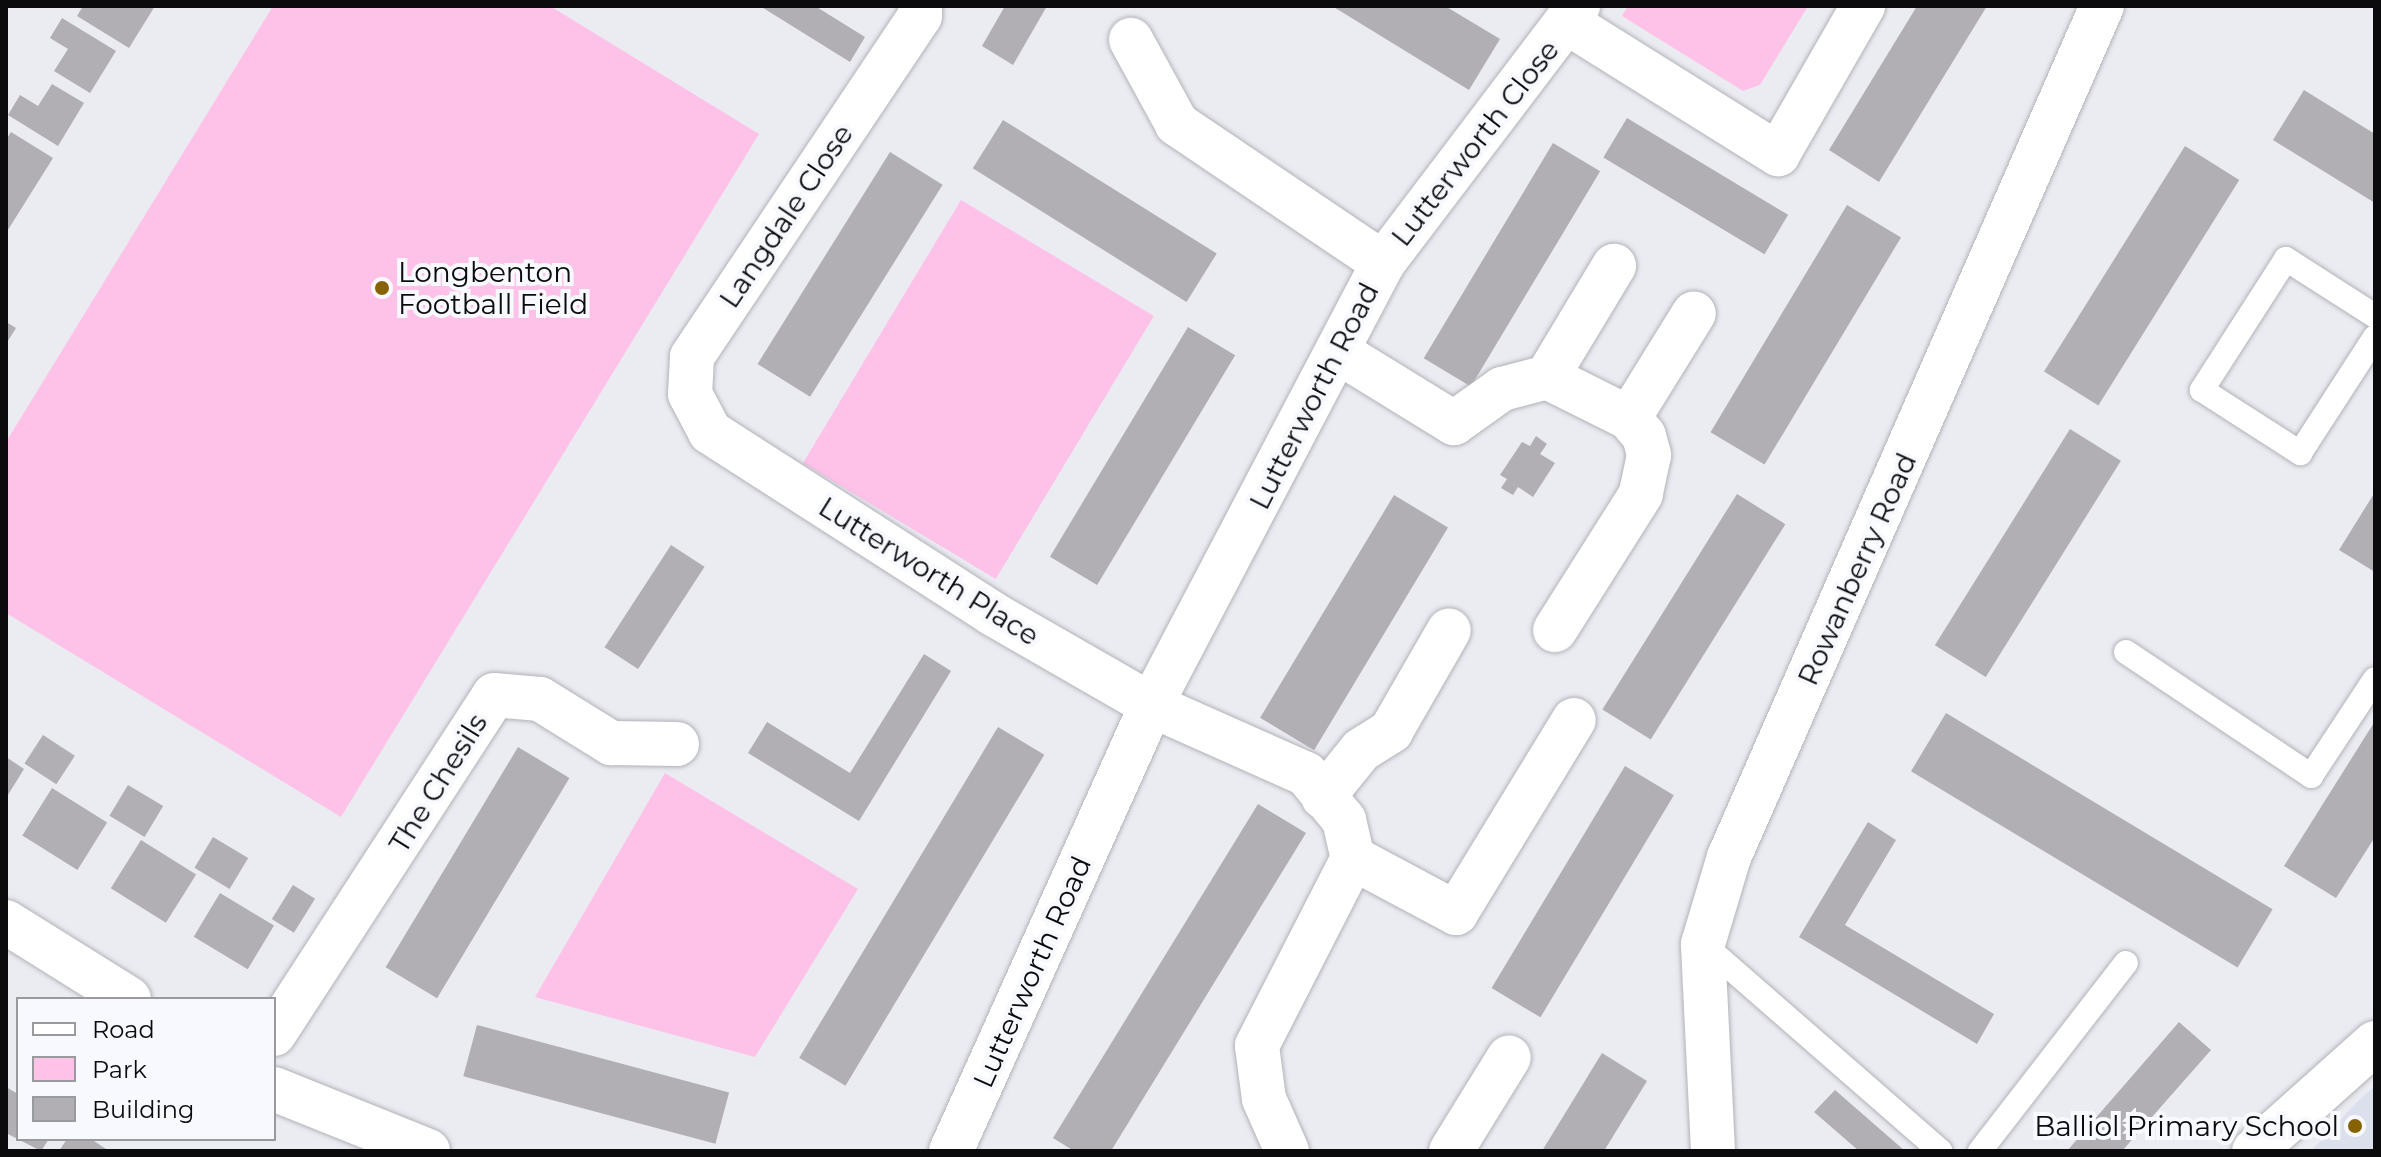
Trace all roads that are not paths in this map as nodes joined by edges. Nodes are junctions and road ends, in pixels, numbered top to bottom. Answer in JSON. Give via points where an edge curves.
{"nodes":[{"id":1,"x":920,"y":6,"type":"edge"},
{"id":2,"x":1863,"y":6,"type":"edge"},
{"id":3,"x":2102,"y":6,"type":"edge"},
{"id":4,"x":1573,"y":14,"type":"edge"},
{"id":5,"x":1131,"y":40,"type":"dead end"},
{"id":6,"x":1383,"y":263,"type":"junction"},
{"id":7,"x":1614,"y":266,"type":"dead end"},
{"id":8,"x":1694,"y":313,"type":"dead end"},
{"id":9,"x":2375,"y":316,"type":"edge"},
{"id":10,"x":2375,"y":337,"type":"edge"},
{"id":11,"x":1340,"y":353,"type":"junction"},
{"id":12,"x":1547,"y":377,"type":"junction"},
{"id":13,"x":1629,"y":418,"type":"junction"},
{"id":14,"x":710,"y":432,"type":"joint"},
{"id":15,"x":1449,"y":630,"type":"dead end"},
{"id":16,"x":1555,"y":630,"type":"dead end"},
{"id":17,"x":2126,"y":652,"type":"dead end"},
{"id":18,"x":2375,"y":679,"type":"edge"},
{"id":19,"x":1151,"y":705,"type":"junction"},
{"id":20,"x":1574,"y":720,"type":"dead end"},
{"id":21,"x":677,"y":744,"type":"dead end"},
{"id":22,"x":1323,"y":797,"type":"junction"},
{"id":23,"x":1353,"y":858,"type":"junction"},
{"id":24,"x":6,"y":922,"type":"edge"},
{"id":25,"x":1703,"y":944,"type":"junction"},
{"id":26,"x":2126,"y":963,"type":"dead end"},
{"id":27,"x":126,"y":997,"type":"edge"},
{"id":28,"x":276,"y":1031,"type":"edge"},
{"id":29,"x":2375,"y":1043,"type":"edge"},
{"id":30,"x":1509,"y":1057,"type":"dead end"},
{"id":31,"x":276,"y":1090,"type":"edge"},
{"id":32,"x":428,"y":1151,"type":"edge"},
{"id":33,"x":951,"y":1151,"type":"edge"},
{"id":34,"x":1287,"y":1151,"type":"edge"},
{"id":35,"x":1451,"y":1151,"type":"edge"},
{"id":36,"x":1713,"y":1151,"type":"edge"},
{"id":37,"x":1940,"y":1151,"type":"edge"},
{"id":38,"x":1980,"y":1151,"type":"edge"},
{"id":39,"x":2254,"y":1151,"type":"edge"}],
"edges":[{"from":1,"to":14,"type":"street","name":"Langdale Close","via":[[920,16],[692,357],[690,394]]},
{"from":2,"to":4,"type":"street","name":"Lutterworth Close","via":[[1778,154]]},
{"from":3,"to":25,"type":"street","name":"Rowanberry Road","via":[[1835,626],[1739,829]]},
{"from":4,"to":6,"type":"street","name":"Lutterworth Close"},
{"from":5,"to":6,"type":"street","name":"Lutterworth Road","via":[[1177,124]]},
{"from":6,"to":11,"type":"street","name":"Lutterworth Road"},
{"from":7,"to":12,"type":"street"},
{"from":8,"to":13,"type":"street"},
{"from":9,"to":10,"type":"lane","via":[[2286,259],[2202,390],[2300,453]]},
{"from":11,"to":12,"type":"street","via":[[1454,423],[1502,389]]},
{"from":11,"to":19,"type":"street","name":"Lutterworth Road"},
{"from":12,"to":13,"type":"street"},
{"from":13,"to":16,"type":"street","via":[[1644,436],[1648,475]]},
{"from":14,"to":19,"type":"street","name":"Lutterworth Place","via":[[993,614]]},
{"from":15,"to":22,"type":"street","via":[[1391,731],[1361,750]]},
{"from":17,"to":18,"type":"lane","via":[[2311,776]]},
{"from":19,"to":22,"type":"street","via":[[1255,746],[1306,774]]},
{"from":19,"to":33,"type":"street","name":"Lutterworth Road"},
{"from":20,"to":23,"type":"street","via":[[1456,913]]},
{"from":21,"to":28,"type":"street","name":"The Chesils","via":[[611,743],[540,699],[494,695]]},
{"from":22,"to":23,"type":"street","via":[[1344,820]]},
{"from":23,"to":34,"type":"street","via":[[1257,1046],[1264,1099]]},
{"from":24,"to":27,"type":"street"},
{"from":25,"to":36,"type":"street","name":"Rowanberry Road"},
{"from":25,"to":37,"type":"lane"},
{"from":26,"to":38,"type":"lane"},
{"from":29,"to":39,"type":"street"},
{"from":30,"to":35,"type":"street"},
{"from":31,"to":32,"type":"street"}]}
